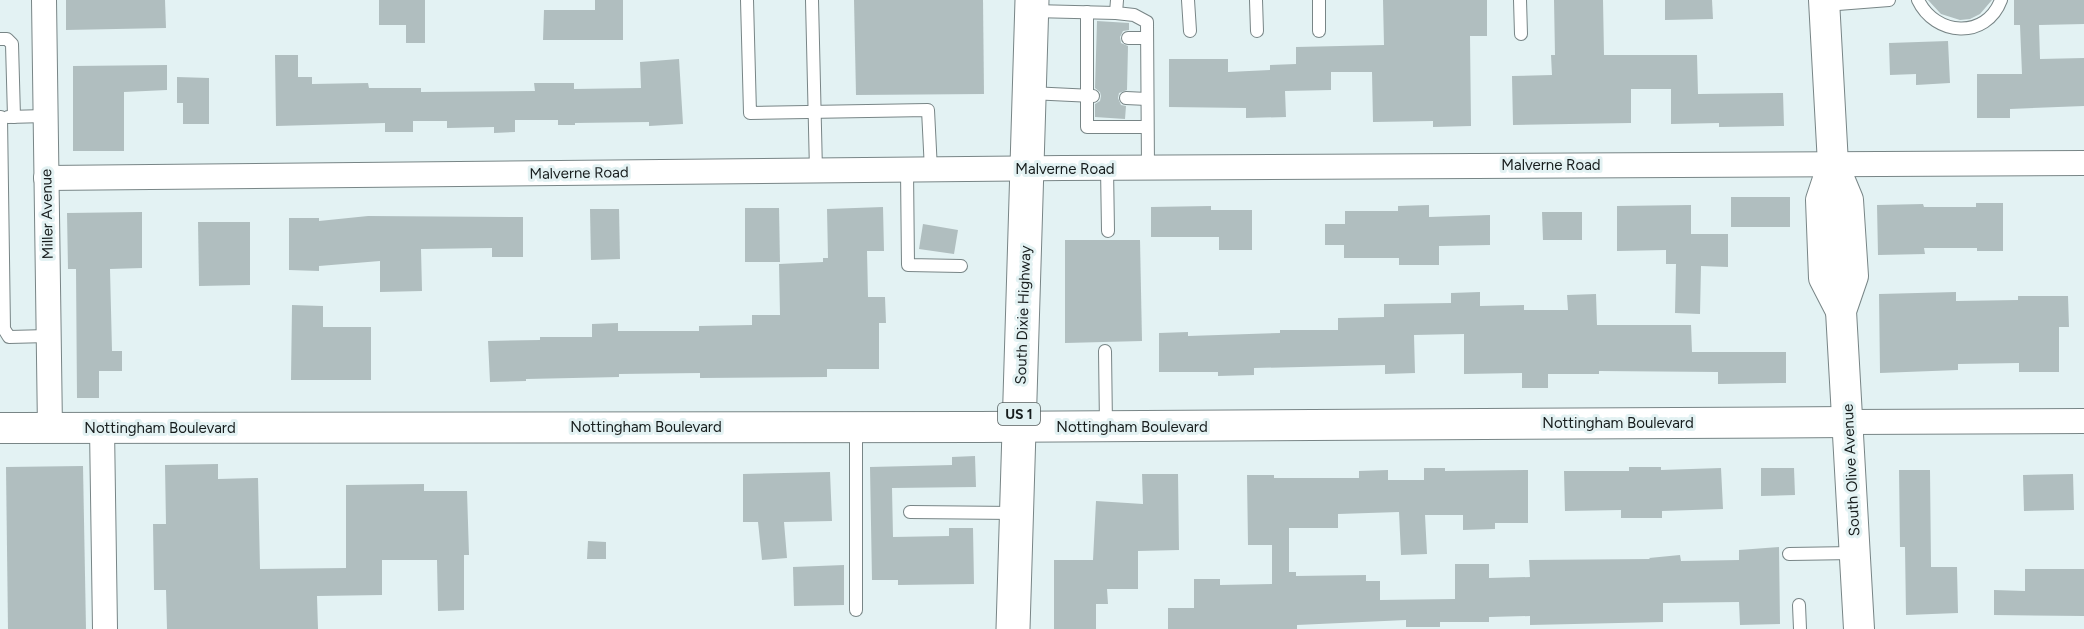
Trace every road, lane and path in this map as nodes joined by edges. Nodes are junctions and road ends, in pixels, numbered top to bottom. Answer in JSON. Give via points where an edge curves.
{"nodes":[{"id":1,"x":44,"y":0,"type":"edge"},
{"id":2,"x":747,"y":0,"type":"edge"},
{"id":3,"x":812,"y":0,"type":"edge"},
{"id":4,"x":1188,"y":0,"type":"edge"},
{"id":5,"x":1256,"y":0,"type":"edge"},
{"id":6,"x":1319,"y":0,"type":"edge"},
{"id":7,"x":1520,"y":0,"type":"edge"},
{"id":8,"x":1889,"y":0,"type":"edge"},
{"id":9,"x":1918,"y":0,"type":"edge"},
{"id":10,"x":2001,"y":0,"type":"edge"},
{"id":11,"x":1824,"y":3,"type":"edge"},
{"id":12,"x":1032,"y":6,"type":"edge"},
{"id":13,"x":1116,"y":6,"type":"edge"},
{"id":14,"x":1087,"y":12,"type":"junction"},
{"id":15,"x":1190,"y":31,"type":"dead end"},
{"id":16,"x":1257,"y":31,"type":"dead end"},
{"id":17,"x":1319,"y":31,"type":"dead end"},
{"id":18,"x":1521,"y":34,"type":"dead end"},
{"id":19,"x":1147,"y":38,"type":"junction"},
{"id":20,"x":0,"y":39,"type":"edge"},
{"id":21,"x":1128,"y":39,"type":"dead end"},
{"id":22,"x":1029,"y":93,"type":"junction"},
{"id":23,"x":1091,"y":96,"type":"junction"},
{"id":24,"x":1126,"y":98,"type":"dead end"},
{"id":25,"x":1147,"y":99,"type":"junction"},
{"id":26,"x":815,"y":112,"type":"junction"},
{"id":27,"x":45,"y":116,"type":"junction"},
{"id":28,"x":0,"y":117,"type":"edge"},
{"id":29,"x":14,"y":117,"type":"junction"},
{"id":30,"x":1147,"y":127,"type":"junction"},
{"id":31,"x":2084,"y":163,"type":"edge"},
{"id":32,"x":1833,"y":164,"type":"junction"},
{"id":33,"x":1107,"y":168,"type":"junction"},
{"id":34,"x":1148,"y":168,"type":"junction"},
{"id":35,"x":1028,"y":169,"type":"junction"},
{"id":36,"x":907,"y":170,"type":"junction"},
{"id":37,"x":931,"y":170,"type":"junction"},
{"id":38,"x":816,"y":171,"type":"junction"},
{"id":39,"x":46,"y":178,"type":"junction"},
{"id":40,"x":1108,"y":231,"type":"dead end"},
{"id":41,"x":961,"y":266,"type":"dead end"},
{"id":42,"x":48,"y":336,"type":"junction"},
{"id":43,"x":1105,"y":351,"type":"dead end"},
{"id":44,"x":2084,"y":421,"type":"edge"},
{"id":45,"x":1848,"y":422,"type":"junction"},
{"id":46,"x":856,"y":427,"type":"junction"},
{"id":47,"x":1019,"y":427,"type":"junction"},
{"id":48,"x":1106,"y":427,"type":"junction"},
{"id":49,"x":0,"y":428,"type":"edge"},
{"id":50,"x":102,"y":428,"type":"junction"},
{"id":51,"x":50,"y":429,"type":"junction"},
{"id":52,"x":910,"y":512,"type":"dead end"},
{"id":53,"x":1016,"y":513,"type":"junction"},
{"id":54,"x":1855,"y":553,"type":"junction"},
{"id":55,"x":1789,"y":554,"type":"dead end"},
{"id":56,"x":1799,"y":605,"type":"dead end"},
{"id":57,"x":856,"y":610,"type":"dead end"},
{"id":58,"x":105,"y":629,"type":"edge"},
{"id":59,"x":1013,"y":629,"type":"edge"},
{"id":60,"x":1800,"y":629,"type":"edge"},
{"id":61,"x":1859,"y":629,"type":"edge"}],
"edges":[{"from":1,"to":27,"type":"street","name":"Miller Avenue"},
{"from":2,"to":26,"type":"lane","via":[[750,113]]},
{"from":3,"to":26,"type":"lane"},
{"from":4,"to":15,"type":"lane"},
{"from":5,"to":16,"type":"lane"},
{"from":6,"to":17,"type":"lane"},
{"from":7,"to":18,"type":"lane"},
{"from":8,"to":11,"type":"lane"},
{"from":9,"to":10,"type":"lane","via":[[1933,21],[1962,29],[1989,18]]},
{"from":11,"to":32,"type":"street","name":"South Olive Avenue"},
{"from":12,"to":14,"type":"lane"},
{"from":12,"to":22,"type":"main road","name":"South Dixie Highway","number":"US 1"},
{"from":13,"to":14,"type":"lane"},
{"from":13,"to":19,"type":"lane","via":[[1147,22]]},
{"from":14,"to":23,"type":"lane","via":[[1092,38]]},
{"from":19,"to":21,"type":"lane"},
{"from":19,"to":25,"type":"lane"},
{"from":20,"to":29,"type":"lane","via":[[12,44]]},
{"from":22,"to":23,"type":"lane"},
{"from":22,"to":35,"type":"main road","name":"South Dixie Highway","number":"US 1"},
{"from":23,"to":30,"type":"lane","via":[[1087,127]]},
{"from":24,"to":25,"type":"lane"},
{"from":25,"to":30,"type":"lane"},
{"from":26,"to":37,"type":"lane","via":[[928,110]]},
{"from":26,"to":38,"type":"lane"},
{"from":27,"to":29,"type":"lane"},
{"from":27,"to":39,"type":"street","name":"Miller Avenue"},
{"from":28,"to":29,"type":"lane"},
{"from":28,"to":42,"type":"lane","via":[[4,329],[9,337]]},
{"from":30,"to":34,"type":"lane"},
{"from":31,"to":32,"type":"street","name":"Malverne Road"},
{"from":32,"to":34,"type":"street","name":"Malverne Road"},
{"from":32,"to":45,"type":"street","name":"South Olive Avenue","via":[[1821,200],[1824,278],[1841,311]]},
{"from":33,"to":34,"type":"street","name":"Malverne Road"},
{"from":33,"to":35,"type":"street","name":"Malverne Road"},
{"from":33,"to":40,"type":"lane"},
{"from":35,"to":37,"type":"street","name":"Malverne Road"},
{"from":35,"to":47,"type":"main road","name":"South Dixie Highway","number":"US 1"},
{"from":36,"to":37,"type":"street","name":"Malverne Road"},
{"from":36,"to":38,"type":"street","name":"Malverne Road"},
{"from":36,"to":41,"type":"lane","via":[[909,265]]},
{"from":38,"to":39,"type":"street","name":"Malverne Road"},
{"from":39,"to":42,"type":"street","name":"Miller Avenue"},
{"from":42,"to":51,"type":"street","name":"Miller Avenue"},
{"from":43,"to":48,"type":"lane"},
{"from":44,"to":45,"type":"street","name":"Nottingham Boulevard"},
{"from":45,"to":48,"type":"street","name":"Nottingham Boulevard"},
{"from":45,"to":54,"type":"street","name":"South Olive Avenue"},
{"from":46,"to":47,"type":"street","name":"Nottingham Boulevard"},
{"from":46,"to":50,"type":"street","name":"Nottingham Boulevard"},
{"from":46,"to":57,"type":"lane"},
{"from":47,"to":48,"type":"street","name":"Nottingham Boulevard"},
{"from":47,"to":53,"type":"main road","name":"South Dixie Highway","number":"US 1"},
{"from":49,"to":51,"type":"street","name":"Nottingham Boulevard"},
{"from":50,"to":51,"type":"street","name":"Nottingham Boulevard"},
{"from":50,"to":58,"type":"street"},
{"from":52,"to":53,"type":"lane"},
{"from":53,"to":59,"type":"main road","name":"South Dixie Highway","number":"US 1"},
{"from":54,"to":55,"type":"lane"},
{"from":54,"to":61,"type":"street","name":"South Olive Avenue"},
{"from":56,"to":60,"type":"lane"}]}
